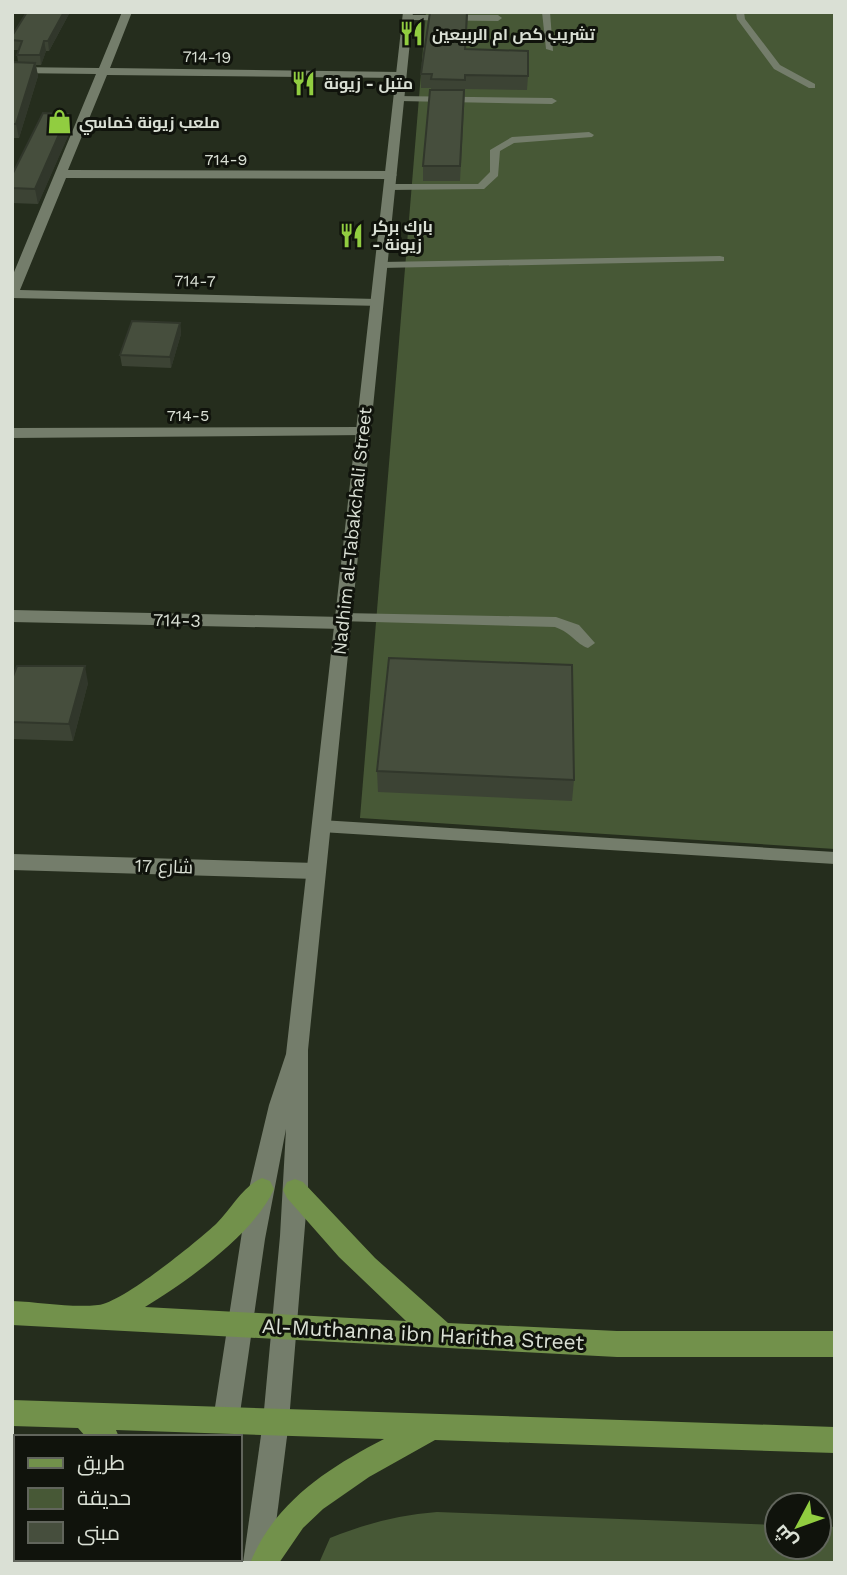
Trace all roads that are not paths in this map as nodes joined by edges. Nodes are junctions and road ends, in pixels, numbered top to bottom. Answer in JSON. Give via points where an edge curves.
{"nodes":[{"id":1,"x":127,"y":12,"type":"edge"},
{"id":2,"x":546,"y":12,"type":"edge"},
{"id":3,"x":740,"y":12,"type":"edge"},
{"id":4,"x":408,"y":15,"type":"edge"},
{"id":5,"x":499,"y":18,"type":"dead end"},
{"id":6,"x":550,"y":49,"type":"dead end"},
{"id":7,"x":12,"y":70,"type":"edge"},
{"id":8,"x":103,"y":71,"type":"junction"},
{"id":9,"x":401,"y":75,"type":"junction"},
{"id":10,"x":812,"y":86,"type":"dead end"},
{"id":11,"x":399,"y":98,"type":"junction"},
{"id":12,"x":552,"y":101,"type":"dead end"},
{"id":13,"x":589,"y":135,"type":"dead end"},
{"id":14,"x":61,"y":174,"type":"junction"},
{"id":15,"x":390,"y":181,"type":"junction"},
{"id":16,"x":720,"y":260,"type":"dead end"},
{"id":17,"x":381,"y":265,"type":"junction"},
{"id":18,"x":12,"y":294,"type":"edge"},
{"id":19,"x":377,"y":303,"type":"junction"},
{"id":20,"x":363,"y":432,"type":"junction"},
{"id":21,"x":12,"y":433,"type":"edge"},
{"id":22,"x":12,"y":616,"type":"edge"},
{"id":23,"x":343,"y":620,"type":"junction"},
{"id":24,"x":588,"y":643,"type":"dead end"},
{"id":25,"x":321,"y":826,"type":"junction"},
{"id":26,"x":835,"y":859,"type":"edge"},
{"id":27,"x":12,"y":862,"type":"edge"},
{"id":28,"x":316,"y":871,"type":"junction"},
{"id":29,"x":297,"y":1050,"type":"junction"},
{"id":30,"x":262,"y":1189,"type":"junction"},
{"id":31,"x":295,"y":1190,"type":"junction"},
{"id":32,"x":12,"y":1313,"type":"edge"},
{"id":33,"x":103,"y":1318,"type":"junction"},
{"id":34,"x":241,"y":1324,"type":"junction"},
{"id":35,"x":284,"y":1327,"type":"junction"},
{"id":36,"x":444,"y":1336,"type":"junction"},
{"id":37,"x":835,"y":1344,"type":"edge"},
{"id":38,"x":12,"y":1413,"type":"edge"},
{"id":39,"x":83,"y":1415,"type":"junction"},
{"id":40,"x":276,"y":1421,"type":"junction"},
{"id":41,"x":434,"y":1427,"type":"junction"},
{"id":42,"x":225,"y":1429,"type":"edge"},
{"id":43,"x":104,"y":1435,"type":"edge"},
{"id":44,"x":835,"y":1440,"type":"edge"},
{"id":45,"x":257,"y":1563,"type":"edge"},
{"id":46,"x":264,"y":1563,"type":"edge"}],
"edges":[{"from":1,"to":8,"type":"street"},
{"from":2,"to":6,"type":"lane"},
{"from":3,"to":10,"type":"lane","via":[[777,67]]},
{"from":4,"to":5,"type":"lane"},
{"from":4,"to":9,"type":"street","name":"Nadhim al-Tabakchali Street"},
{"from":7,"to":8,"type":"street","name":"714-19"},
{"from":8,"to":9,"type":"street","name":"714-19"},
{"from":8,"to":14,"type":"street"},
{"from":9,"to":11,"type":"street","name":"Nadhim al-Tabakchali Street"},
{"from":11,"to":12,"type":"lane"},
{"from":11,"to":15,"type":"street","name":"Nadhim al-Tabakchali Street"},
{"from":13,"to":15,"type":"lane","via":[[502,144],[495,149],[492,180],[480,187]]},
{"from":14,"to":15,"type":"street","name":"714-9"},
{"from":14,"to":18,"type":"street"},
{"from":15,"to":17,"type":"street","name":"Nadhim al-Tabakchali Street"},
{"from":16,"to":17,"type":"lane"},
{"from":17,"to":19,"type":"street","name":"Nadhim al-Tabakchali Street"},
{"from":18,"to":19,"type":"street","name":"714-7"},
{"from":19,"to":20,"type":"street","name":"Nadhim al-Tabakchali Street"},
{"from":20,"to":21,"type":"street","name":"714-5"},
{"from":20,"to":23,"type":"street","name":"Nadhim al-Tabakchali Street"},
{"from":22,"to":23,"type":"street","name":"714-3"},
{"from":23,"to":24,"type":"lane","via":[[556,622],[574,628]]},
{"from":23,"to":25,"type":"street","name":"Nadhim al-Tabakchali Street"},
{"from":25,"to":26,"type":"lane"},
{"from":25,"to":28,"type":"street","name":"Nadhim al-Tabakchali Street"},
{"from":27,"to":28,"type":"street","name":"شارع 17"},
{"from":28,"to":29,"type":"street","name":"Nadhim al-Tabakchali Street"},
{"from":29,"to":30,"type":"street","name":"Nadhim al-Tabakchali Street","via":[[275,1121]]},
{"from":29,"to":31,"type":"street","name":"Nadhim al-Tabakchali Street"},
{"from":30,"to":33,"type":"main road","via":[[195,1260]]},
{"from":30,"to":34,"type":"street","name":"Nadhim al-Tabakchali Street"},
{"from":31,"to":35,"type":"street","name":"Nadhim al-Tabakchali Street"},
{"from":31,"to":36,"type":"main road","via":[[366,1270]]},
{"from":32,"to":33,"type":"main road","name":"Al-Muthanna ibn Haritha Street"},
{"from":33,"to":34,"type":"main road","name":"Al-Muthanna ibn Haritha Street"},
{"from":34,"to":35,"type":"main road","name":"Al-Muthanna ibn Haritha Street"},
{"from":34,"to":42,"type":"street","name":"Nadhim al-Tabakchali Street"},
{"from":35,"to":36,"type":"main road","name":"Al-Muthanna ibn Haritha Street"},
{"from":35,"to":40,"type":"street","name":"Nadhim al-Tabakchali Street"},
{"from":36,"to":37,"type":"main road","name":"Al-Muthanna ibn Haritha Street","via":[[617,1344]]},
{"from":38,"to":39,"type":"main road"},
{"from":39,"to":42,"type":"main road"},
{"from":39,"to":43,"type":"main road"},
{"from":40,"to":41,"type":"main road"},
{"from":40,"to":42,"type":"main road"},
{"from":40,"to":45,"type":"street","name":"Nadhim al-Tabakchali Street"},
{"from":41,"to":44,"type":"main road"},
{"from":41,"to":46,"type":"main road","via":[[315,1499],[272,1543]]}]}
